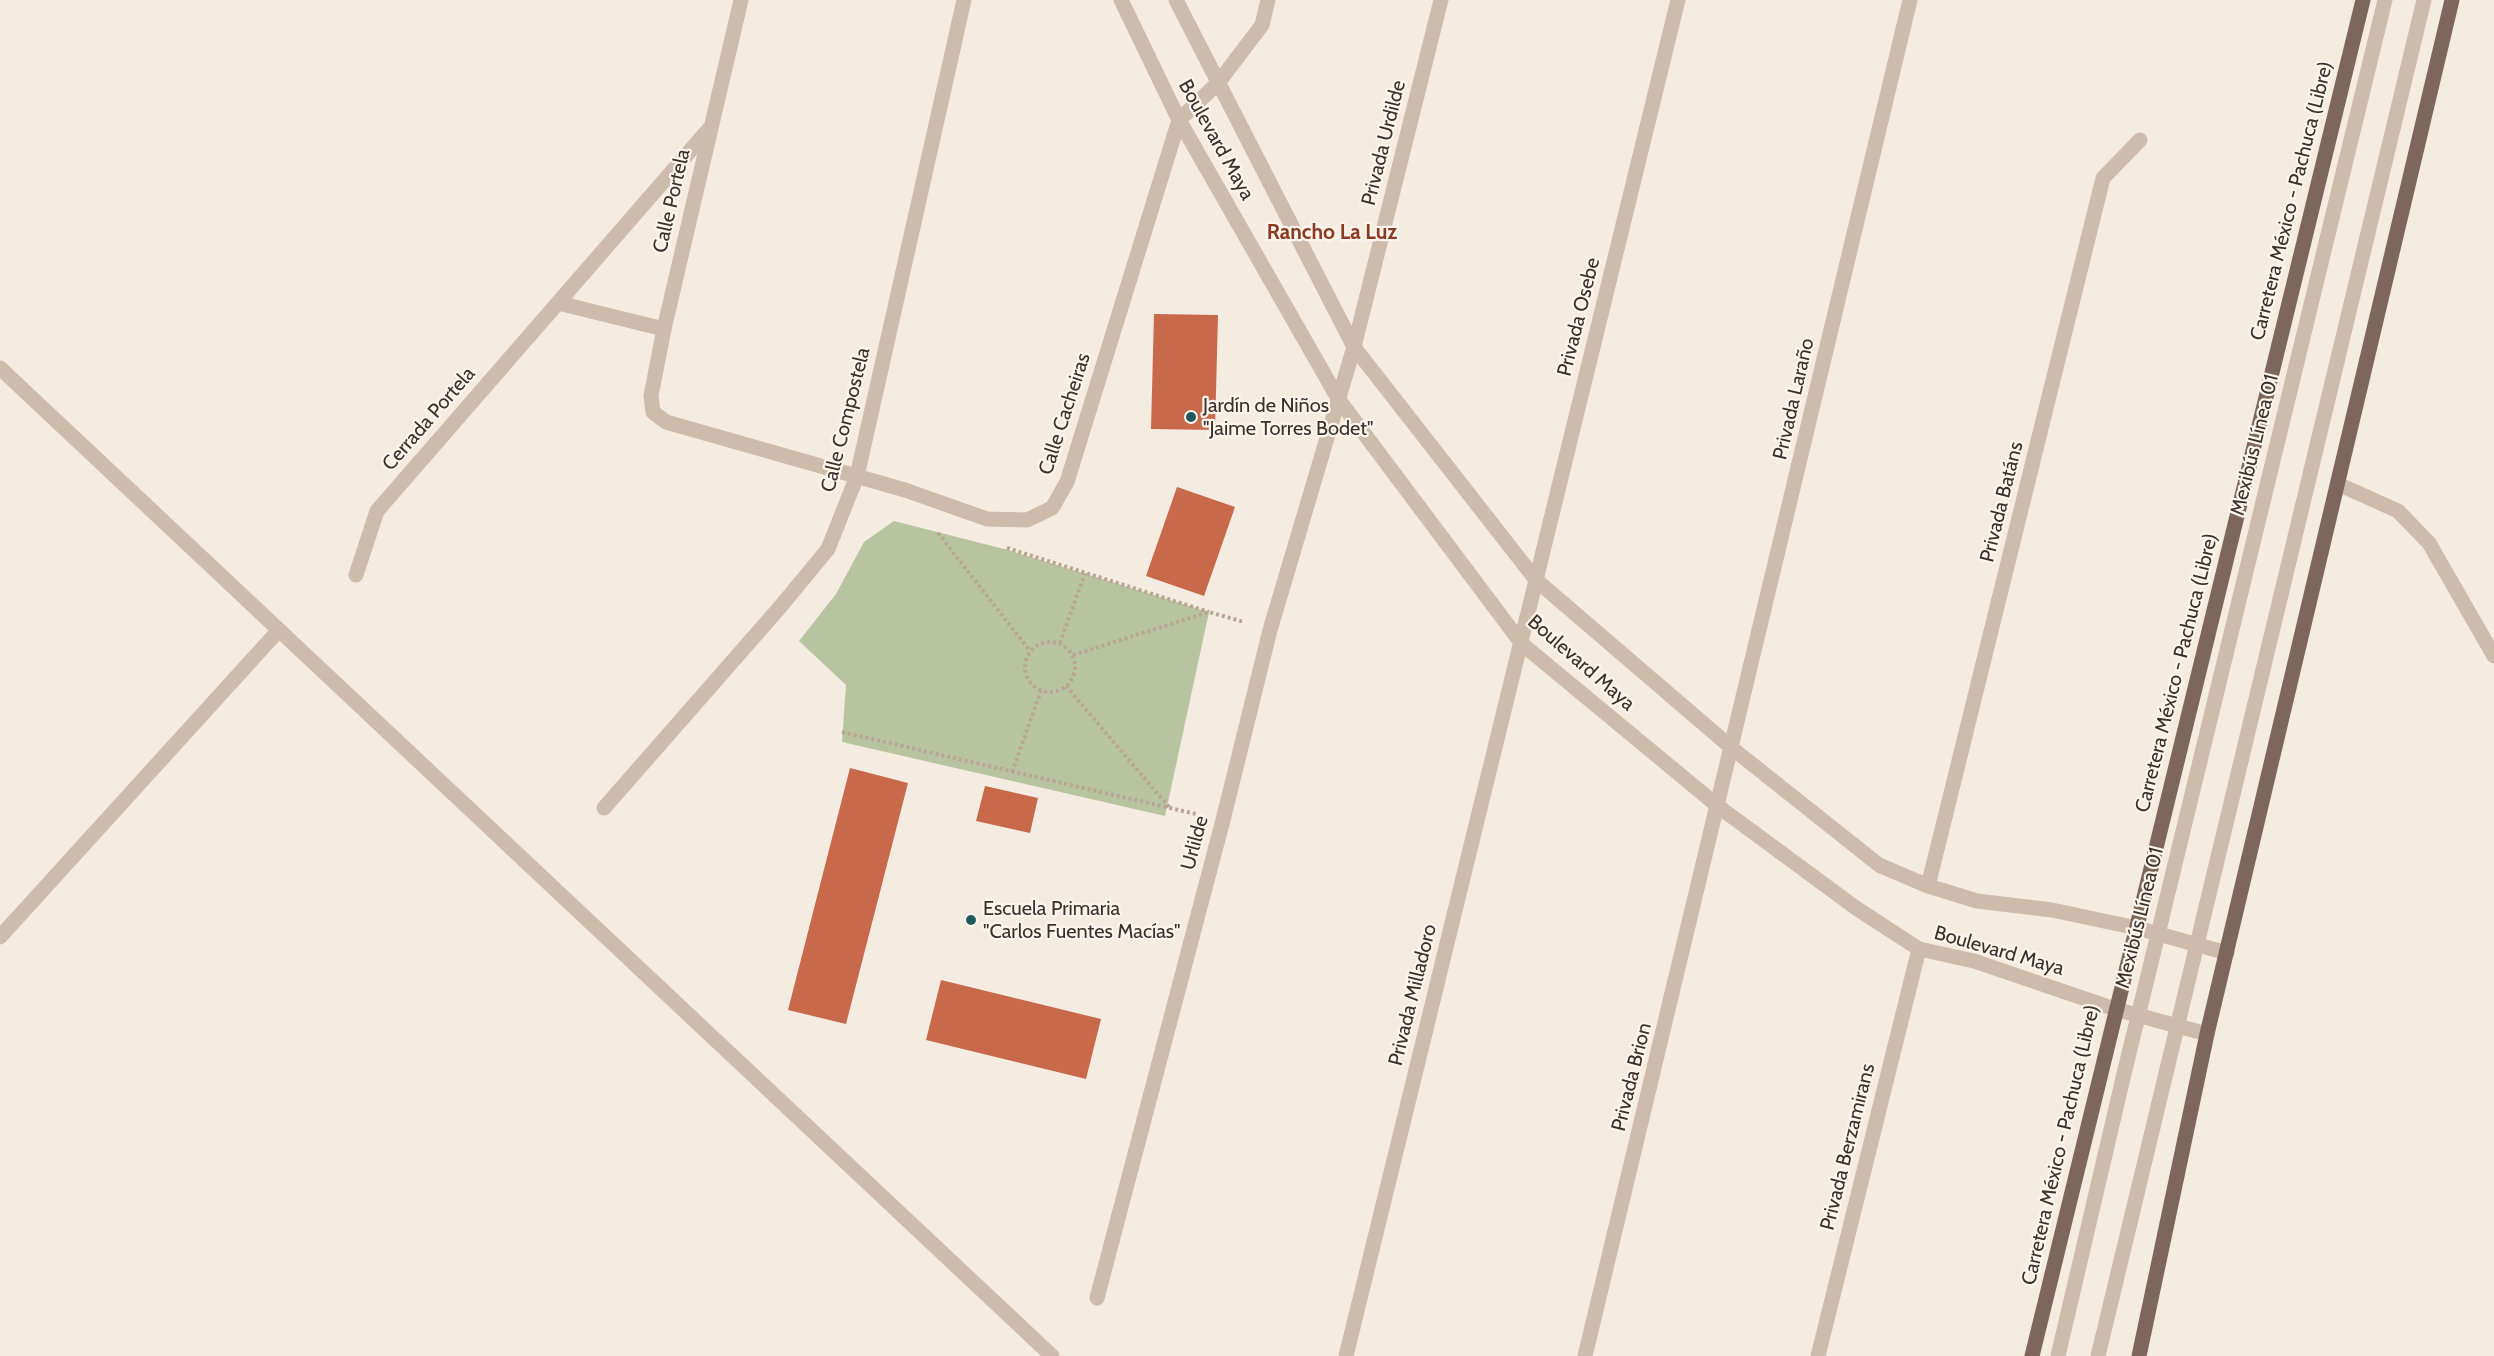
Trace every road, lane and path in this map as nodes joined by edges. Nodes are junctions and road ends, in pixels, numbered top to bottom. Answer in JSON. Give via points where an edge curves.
{"nodes":[{"id":1,"x":741,"y":0,"type":"edge"},
{"id":2,"x":964,"y":0,"type":"edge"},
{"id":3,"x":1121,"y":0,"type":"edge"},
{"id":4,"x":1176,"y":0,"type":"edge"},
{"id":5,"x":1268,"y":0,"type":"edge"},
{"id":6,"x":1441,"y":0,"type":"edge"},
{"id":7,"x":1678,"y":0,"type":"edge"},
{"id":8,"x":1910,"y":0,"type":"edge"},
{"id":9,"x":2363,"y":0,"type":"edge"},
{"id":10,"x":2385,"y":0,"type":"edge"},
{"id":11,"x":2424,"y":0,"type":"edge"},
{"id":12,"x":2452,"y":0,"type":"edge"},
{"id":13,"x":1218,"y":83,"type":"junction"},
{"id":14,"x":1179,"y":120,"type":"junction"},
{"id":15,"x":711,"y":127,"type":"junction"},
{"id":16,"x":2140,"y":140,"type":"dead end"},
{"id":17,"x":558,"y":303,"type":"junction"},
{"id":18,"x":664,"y":329,"type":"junction"},
{"id":19,"x":1354,"y":347,"type":"junction"},
{"id":20,"x":0,"y":368,"type":"edge"},
{"id":21,"x":1339,"y":400,"type":"junction"},
{"id":22,"x":653,"y":412,"type":"joint"},
{"id":23,"x":857,"y":476,"type":"junction"},
{"id":24,"x":2338,"y":483,"type":"junction"},
{"id":25,"x":987,"y":519,"type":"junction"},
{"id":26,"x":932,"y":525,"type":"dead end"},
{"id":27,"x":1085,"y":573,"type":"junction"},
{"id":28,"x":356,"y":575,"type":"dead end"},
{"id":29,"x":1536,"y":580,"type":"junction"},
{"id":30,"x":1209,"y":612,"type":"junction"},
{"id":31,"x":279,"y":630,"type":"junction"},
{"id":32,"x":1270,"y":630,"type":"junction"},
{"id":33,"x":1060,"y":643,"type":"junction"},
{"id":34,"x":1522,"y":644,"type":"junction"},
{"id":35,"x":1030,"y":651,"type":"junction"},
{"id":36,"x":1073,"y":655,"type":"junction"},
{"id":37,"x":2494,"y":656,"type":"edge"},
{"id":38,"x":1066,"y":687,"type":"junction"},
{"id":39,"x":1041,"y":691,"type":"junction"},
{"id":40,"x":842,"y":732,"type":"dead end"},
{"id":41,"x":1733,"y":748,"type":"junction"},
{"id":42,"x":1012,"y":771,"type":"junction"},
{"id":43,"x":1719,"y":807,"type":"junction"},
{"id":44,"x":604,"y":808,"type":"dead end"},
{"id":45,"x":1169,"y":808,"type":"junction"},
{"id":46,"x":1224,"y":820,"type":"junction"},
{"id":47,"x":1928,"y":886,"type":"junction"},
{"id":48,"x":2137,"y":928,"type":"junction"},
{"id":49,"x":2158,"y":934,"type":"junction"},
{"id":50,"x":0,"y":938,"type":"edge"},
{"id":51,"x":2196,"y":944,"type":"junction"},
{"id":52,"x":1919,"y":949,"type":"junction"},
{"id":53,"x":2228,"y":953,"type":"junction"},
{"id":54,"x":2115,"y":1009,"type":"junction"},
{"id":55,"x":2138,"y":1016,"type":"junction"},
{"id":56,"x":2177,"y":1025,"type":"junction"},
{"id":57,"x":2207,"y":1034,"type":"junction"},
{"id":58,"x":1096,"y":1298,"type":"dead end"},
{"id":59,"x":1052,"y":1356,"type":"edge"},
{"id":60,"x":1346,"y":1356,"type":"edge"},
{"id":61,"x":1585,"y":1356,"type":"edge"},
{"id":62,"x":1818,"y":1356,"type":"edge"},
{"id":63,"x":2032,"y":1356,"type":"edge"},
{"id":64,"x":2058,"y":1356,"type":"edge"},
{"id":65,"x":2098,"y":1356,"type":"edge"},
{"id":66,"x":2139,"y":1356,"type":"edge"}],
"edges":[{"from":1,"to":15,"type":"street","name":"Calle Portela"},
{"from":2,"to":23,"type":"street","name":"Calle Compostela"},
{"from":3,"to":14,"type":"street","name":"Boulevard Maya"},
{"from":4,"to":13,"type":"street","name":"Boulevard Maya"},
{"from":5,"to":13,"type":"street","name":"Calle Cacheiras","via":[[1262,25]]},
{"from":6,"to":19,"type":"street","name":"Privada Urdilde"},
{"from":7,"to":29,"type":"street","name":"Privada Osebe"},
{"from":8,"to":41,"type":"street","name":"Privada Laraño"},
{"from":9,"to":48,"type":"main road","name":"Carretera México - Pachuca (Libre)"},
{"from":10,"to":49,"type":"street","name":"Mexibús Línea 01"},
{"from":11,"to":51,"type":"street"},
{"from":12,"to":24,"type":"main road"},
{"from":13,"to":14,"type":"street","name":"Calle Cacheiras"},
{"from":13,"to":19,"type":"street","name":"Boulevard Maya"},
{"from":14,"to":21,"type":"street","name":"Boulevard Maya"},
{"from":14,"to":25,"type":"street","name":"Calle Cacheiras","via":[[1067,482],[1052,508],[1027,520]]},
{"from":15,"to":17,"type":"street","name":"Cerrada Portela"},
{"from":15,"to":18,"type":"street","name":"Calle Portela"},
{"from":16,"to":47,"type":"street","name":"Privada Batáns","via":[[2103,178]]},
{"from":17,"to":18,"type":"street"},
{"from":17,"to":28,"type":"street","name":"Cerrada Portela","via":[[377,511]]},
{"from":18,"to":22,"type":"street","name":"Calle Portela","via":[[651,396]]},
{"from":19,"to":21,"type":"street","name":"Privada Urdilde"},
{"from":19,"to":29,"type":"street","name":"Boulevard Maya"},
{"from":20,"to":31,"type":"street"},
{"from":21,"to":32,"type":"street","name":"Urlilde"},
{"from":21,"to":34,"type":"street","name":"Boulevard Maya"},
{"from":22,"to":23,"type":"street","name":"Calle Cacheiras","via":[[666,422]]},
{"from":23,"to":25,"type":"street","name":"Calle Cacheiras"},
{"from":23,"to":44,"type":"street","name":"Calle Compostela","via":[[828,549]]},
{"from":24,"to":37,"type":"street","via":[[2398,511],[2429,543]]},
{"from":24,"to":53,"type":"main road"},
{"from":25,"to":27,"type":"path","via":[[1008,549]]},
{"from":26,"to":35,"type":"path"},
{"from":27,"to":30,"type":"path"},
{"from":27,"to":33,"type":"path"},
{"from":29,"to":34,"type":"street","name":"Privada Osebe"},
{"from":29,"to":41,"type":"street","name":"Boulevard Maya"},
{"from":30,"to":32,"type":"path"},
{"from":30,"to":36,"type":"path"},
{"from":31,"to":50,"type":"street"},
{"from":31,"to":59,"type":"street"},
{"from":32,"to":46,"type":"street","name":"Urlilde"},
{"from":33,"to":35,"type":"path","via":[[1044,642]]},
{"from":33,"to":36,"type":"path"},
{"from":34,"to":43,"type":"street","name":"Boulevard Maya"},
{"from":34,"to":60,"type":"street","name":"Privada Milladoro"},
{"from":35,"to":39,"type":"path","via":[[1026,674]]},
{"from":36,"to":38,"type":"path","via":[[1076,671]]},
{"from":38,"to":39,"type":"path"},
{"from":38,"to":45,"type":"path"},
{"from":39,"to":42,"type":"path"},
{"from":40,"to":42,"type":"path"},
{"from":41,"to":43,"type":"street","name":"Privada Laraño"},
{"from":41,"to":47,"type":"street","name":"Boulevard Maya","via":[[1880,865]]},
{"from":42,"to":45,"type":"path"},
{"from":43,"to":52,"type":"street","name":"Boulevard Maya","via":[[1856,908]]},
{"from":43,"to":61,"type":"street","name":"Privada Brion"},
{"from":45,"to":46,"type":"path"},
{"from":46,"to":58,"type":"street","name":"Urlilde"},
{"from":47,"to":48,"type":"street","name":"Boulevard Maya","via":[[1977,901],[2052,910]]},
{"from":48,"to":49,"type":"street","name":"Boulevard Maya"},
{"from":48,"to":54,"type":"main road","name":"Carretera México - Pachuca (Libre)"},
{"from":49,"to":51,"type":"street","name":"Boulevard Maya"},
{"from":49,"to":55,"type":"street","name":"Mexibús Línea 01"},
{"from":51,"to":53,"type":"street","name":"Boulevard Maya"},
{"from":51,"to":56,"type":"street"},
{"from":52,"to":54,"type":"street","name":"Boulevard Maya","via":[[1974,961]]},
{"from":52,"to":62,"type":"street","name":"Privada Berzamirans"},
{"from":53,"to":57,"type":"main road"},
{"from":54,"to":55,"type":"street","name":"Boulevard Maya"},
{"from":54,"to":63,"type":"main road","name":"Carretera México - Pachuca (Libre)"},
{"from":55,"to":56,"type":"street","name":"Boulevard Maya"},
{"from":55,"to":64,"type":"street","name":"Mexibús Línea 01"},
{"from":56,"to":57,"type":"street","name":"Boulevard Maya"},
{"from":56,"to":65,"type":"street"},
{"from":57,"to":66,"type":"main road"}]}
